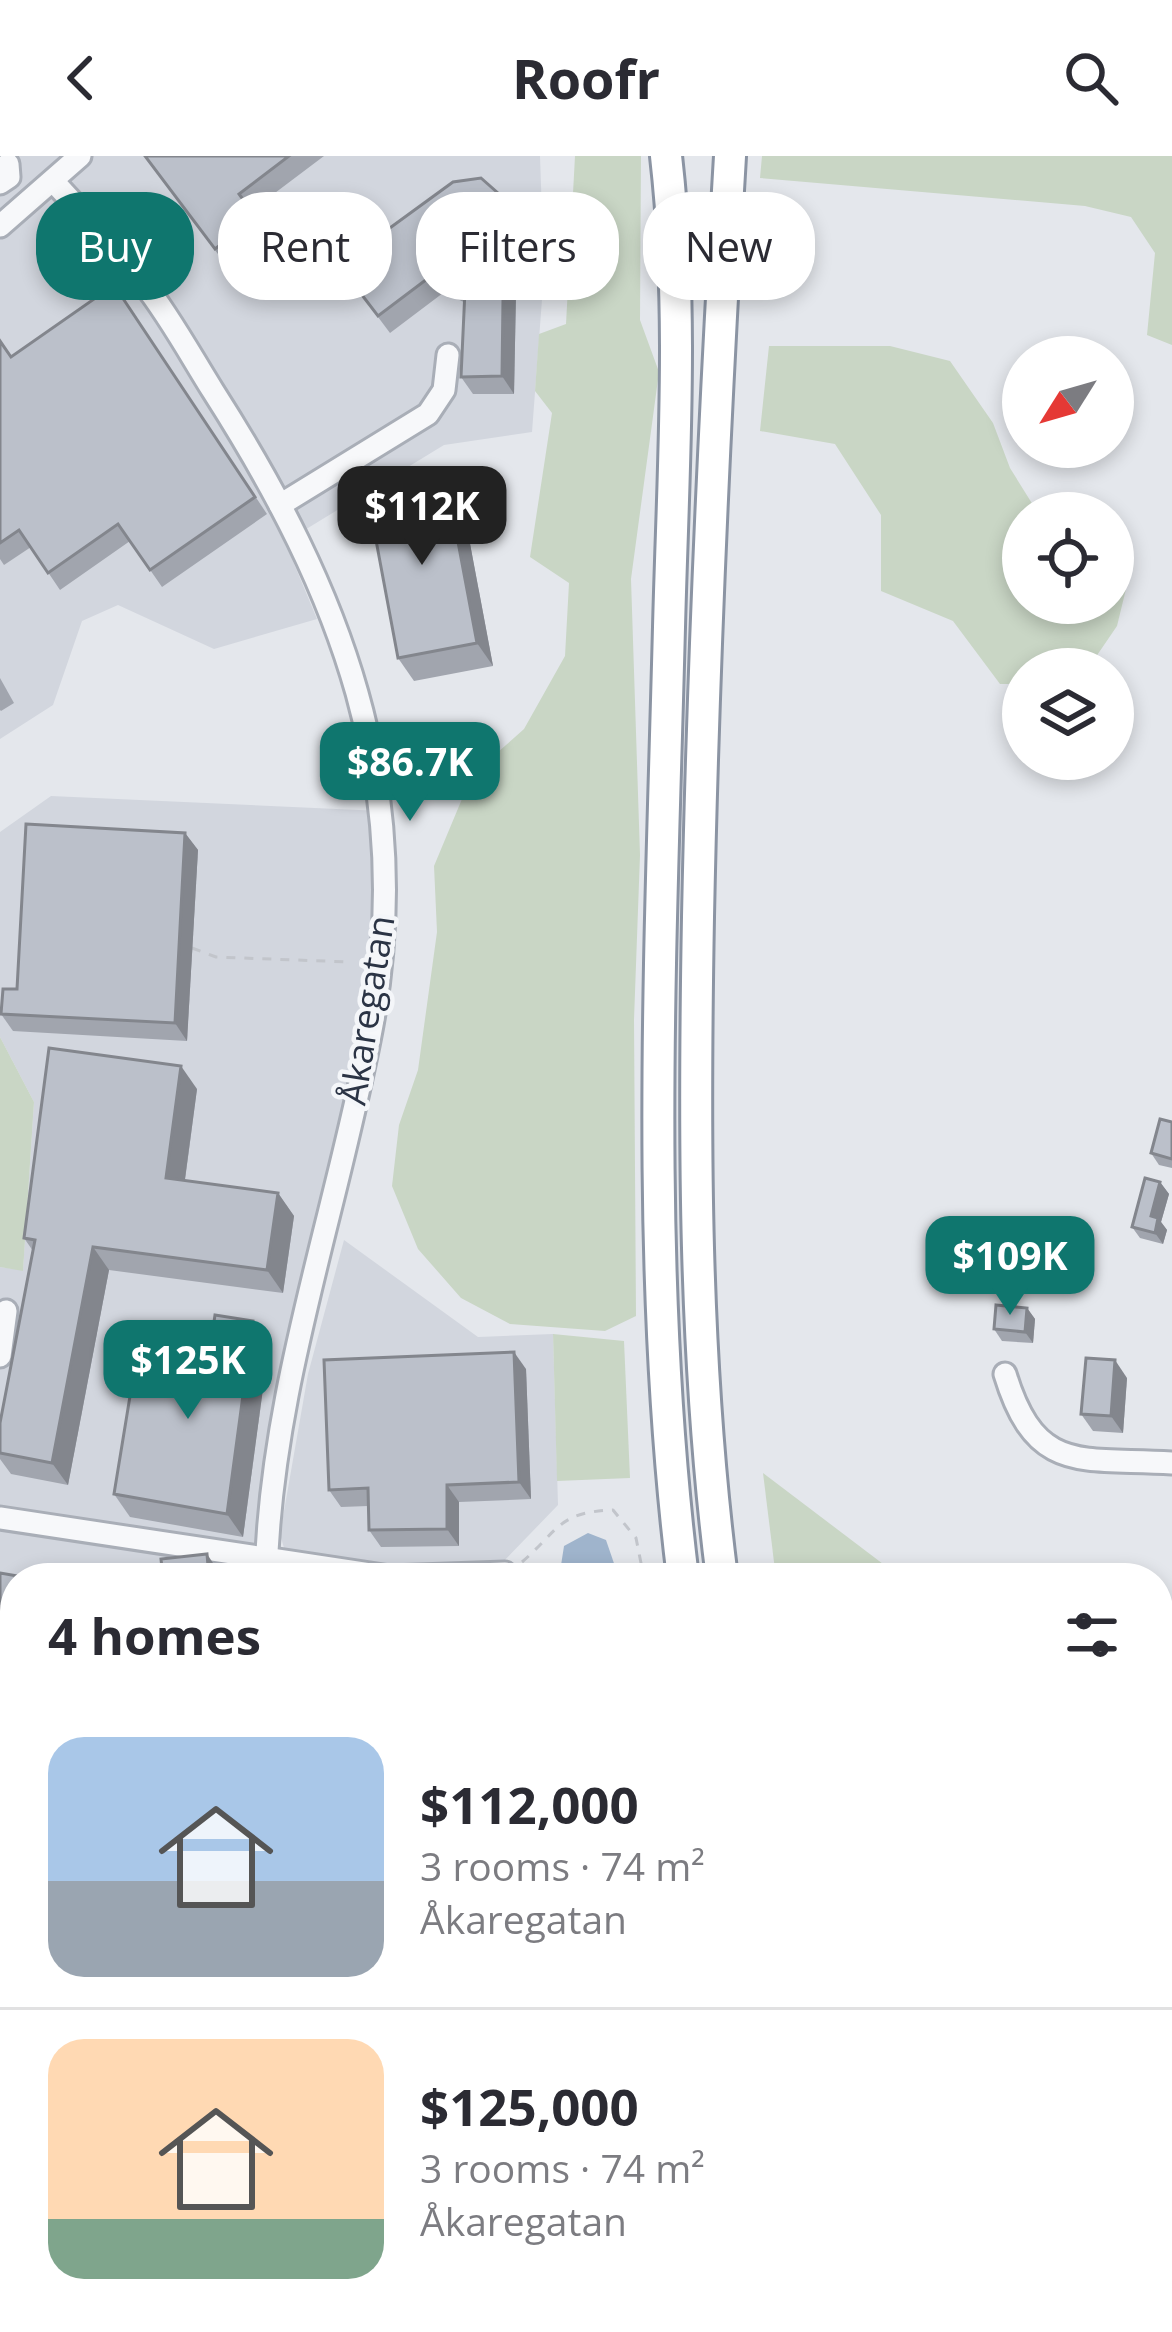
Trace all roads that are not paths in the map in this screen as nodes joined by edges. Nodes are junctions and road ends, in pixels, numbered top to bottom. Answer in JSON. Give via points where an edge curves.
{"nodes":[{"id":1,"x":80,"y":156,"type":"edge"},
{"id":2,"x":666,"y":156,"type":"edge"},
{"id":3,"x":730,"y":156,"type":"edge"},
{"id":4,"x":54,"y":182,"type":"junction"},
{"id":5,"x":0,"y":226,"type":"edge"},
{"id":6,"x":448,"y":355,"type":"dead end"},
{"id":7,"x":280,"y":506,"type":"junction"},
{"id":8,"x":6,"y":1311,"type":"dead end"},
{"id":9,"x":0,"y":1356,"type":"edge"},
{"id":10,"x":1005,"y":1374,"type":"dead end"},
{"id":11,"x":1172,"y":1463,"type":"edge"},
{"id":12,"x":0,"y":1518,"type":"edge"},
{"id":13,"x":230,"y":1563,"type":"edge"},
{"id":14,"x":267,"y":1563,"type":"edge"},
{"id":15,"x":682,"y":1563,"type":"edge"},
{"id":16,"x":721,"y":1563,"type":"edge"}],
"edges":[{"from":1,"to":4,"type":"street"},
{"from":2,"to":15,"type":"highway","via":[[677,312],[659,1018],[662,1331]]},
{"from":3,"to":16,"type":"highway","via":[[705,560],[697,1015],[698,1331]]},
{"from":4,"to":5,"type":"street"},
{"from":4,"to":7,"type":"street","name":"Åkaregatan","via":[[146,285]]},
{"from":6,"to":7,"type":"street","via":[[444,390],[428,414]]},
{"from":7,"to":14,"type":"street","name":"Åkaregatan","via":[[328,599],[368,725],[385,932],[372,1025],[300,1324]]},
{"from":8,"to":9,"type":"street"},
{"from":10,"to":11,"type":"street","via":[[1024,1420],[1052,1454]]},
{"from":12,"to":13,"type":"street"}]}
